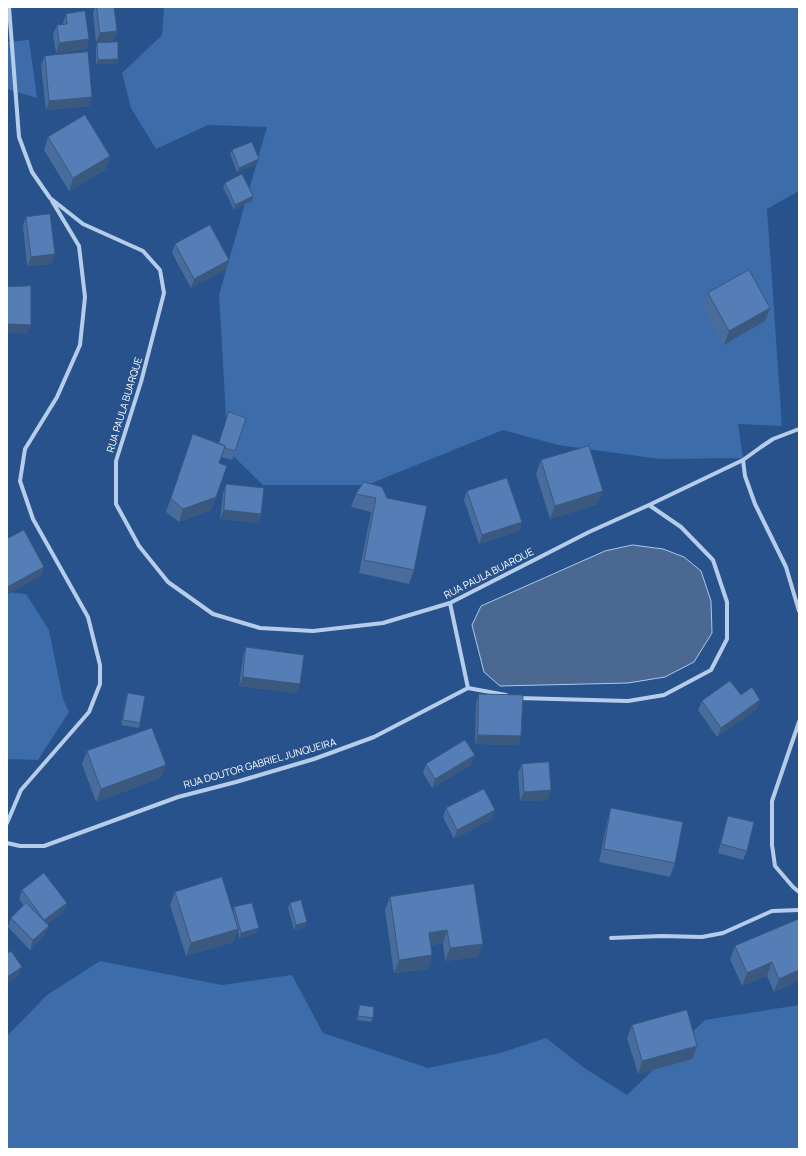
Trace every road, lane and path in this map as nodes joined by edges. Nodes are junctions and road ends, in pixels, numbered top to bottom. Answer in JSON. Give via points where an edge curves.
{"nodes":[{"id":1,"x":9,"y":7,"type":"edge"},
{"id":2,"x":50,"y":198,"type":"junction"},
{"id":3,"x":799,"y":429,"type":"edge"},
{"id":4,"x":743,"y":460,"type":"junction"},
{"id":5,"x":649,"y":505,"type":"junction"},
{"id":6,"x":450,"y":604,"type":"junction"},
{"id":7,"x":799,"y":611,"type":"edge"},
{"id":8,"x":468,"y":688,"type":"junction"},
{"id":9,"x":799,"y":722,"type":"edge"},
{"id":10,"x":7,"y":822,"type":"edge"},
{"id":11,"x":7,"y":843,"type":"edge"},
{"id":12,"x":799,"y":892,"type":"edge"},
{"id":13,"x":799,"y":910,"type":"edge"},
{"id":14,"x":611,"y":938,"type":"dead end"}],
"edges":[{"from":1,"to":2,"type":"street","name":"RUA PAULA BUARQUE","via":[[19,137],[32,172]]},
{"from":2,"to":6,"type":"street","name":"RUA PAULA BUARQUE","via":[[83,224],[143,251],[160,270],[164,293],[141,382],[116,461],[116,504],[139,546],[168,582],[212,614],[260,628],[314,631],[383,623]]},
{"from":2,"to":10,"type":"street","via":[[79,246],[85,297],[80,345],[56,397],[25,449],[20,481],[32,519],[88,617],[100,665],[100,684],[89,712],[21,790]]},
{"from":3,"to":4,"type":"street","name":"RUA PAULA BUARQUE","via":[[773,440]]},
{"from":4,"to":5,"type":"street","name":"RUA PAULA BUARQUE"},
{"from":4,"to":7,"type":"street","via":[[745,476],[755,504],[786,567]]},
{"from":5,"to":6,"type":"street","name":"RUA PAULA BUARQUE","via":[[589,532]]},
{"from":5,"to":8,"type":"street","via":[[681,527],[713,560],[727,602],[727,639],[712,670],[664,695],[628,701],[521,699]]},
{"from":6,"to":8,"type":"street"},
{"from":8,"to":11,"type":"street","name":"RUA DOUTOR GABRIEL JUNQUEIRA","via":[[374,736],[314,759],[178,797],[44,846]]},
{"from":9,"to":12,"type":"street","via":[[772,801],[775,866]]},
{"from":13,"to":14,"type":"street","via":[[772,912],[723,933],[702,937]]}]}
